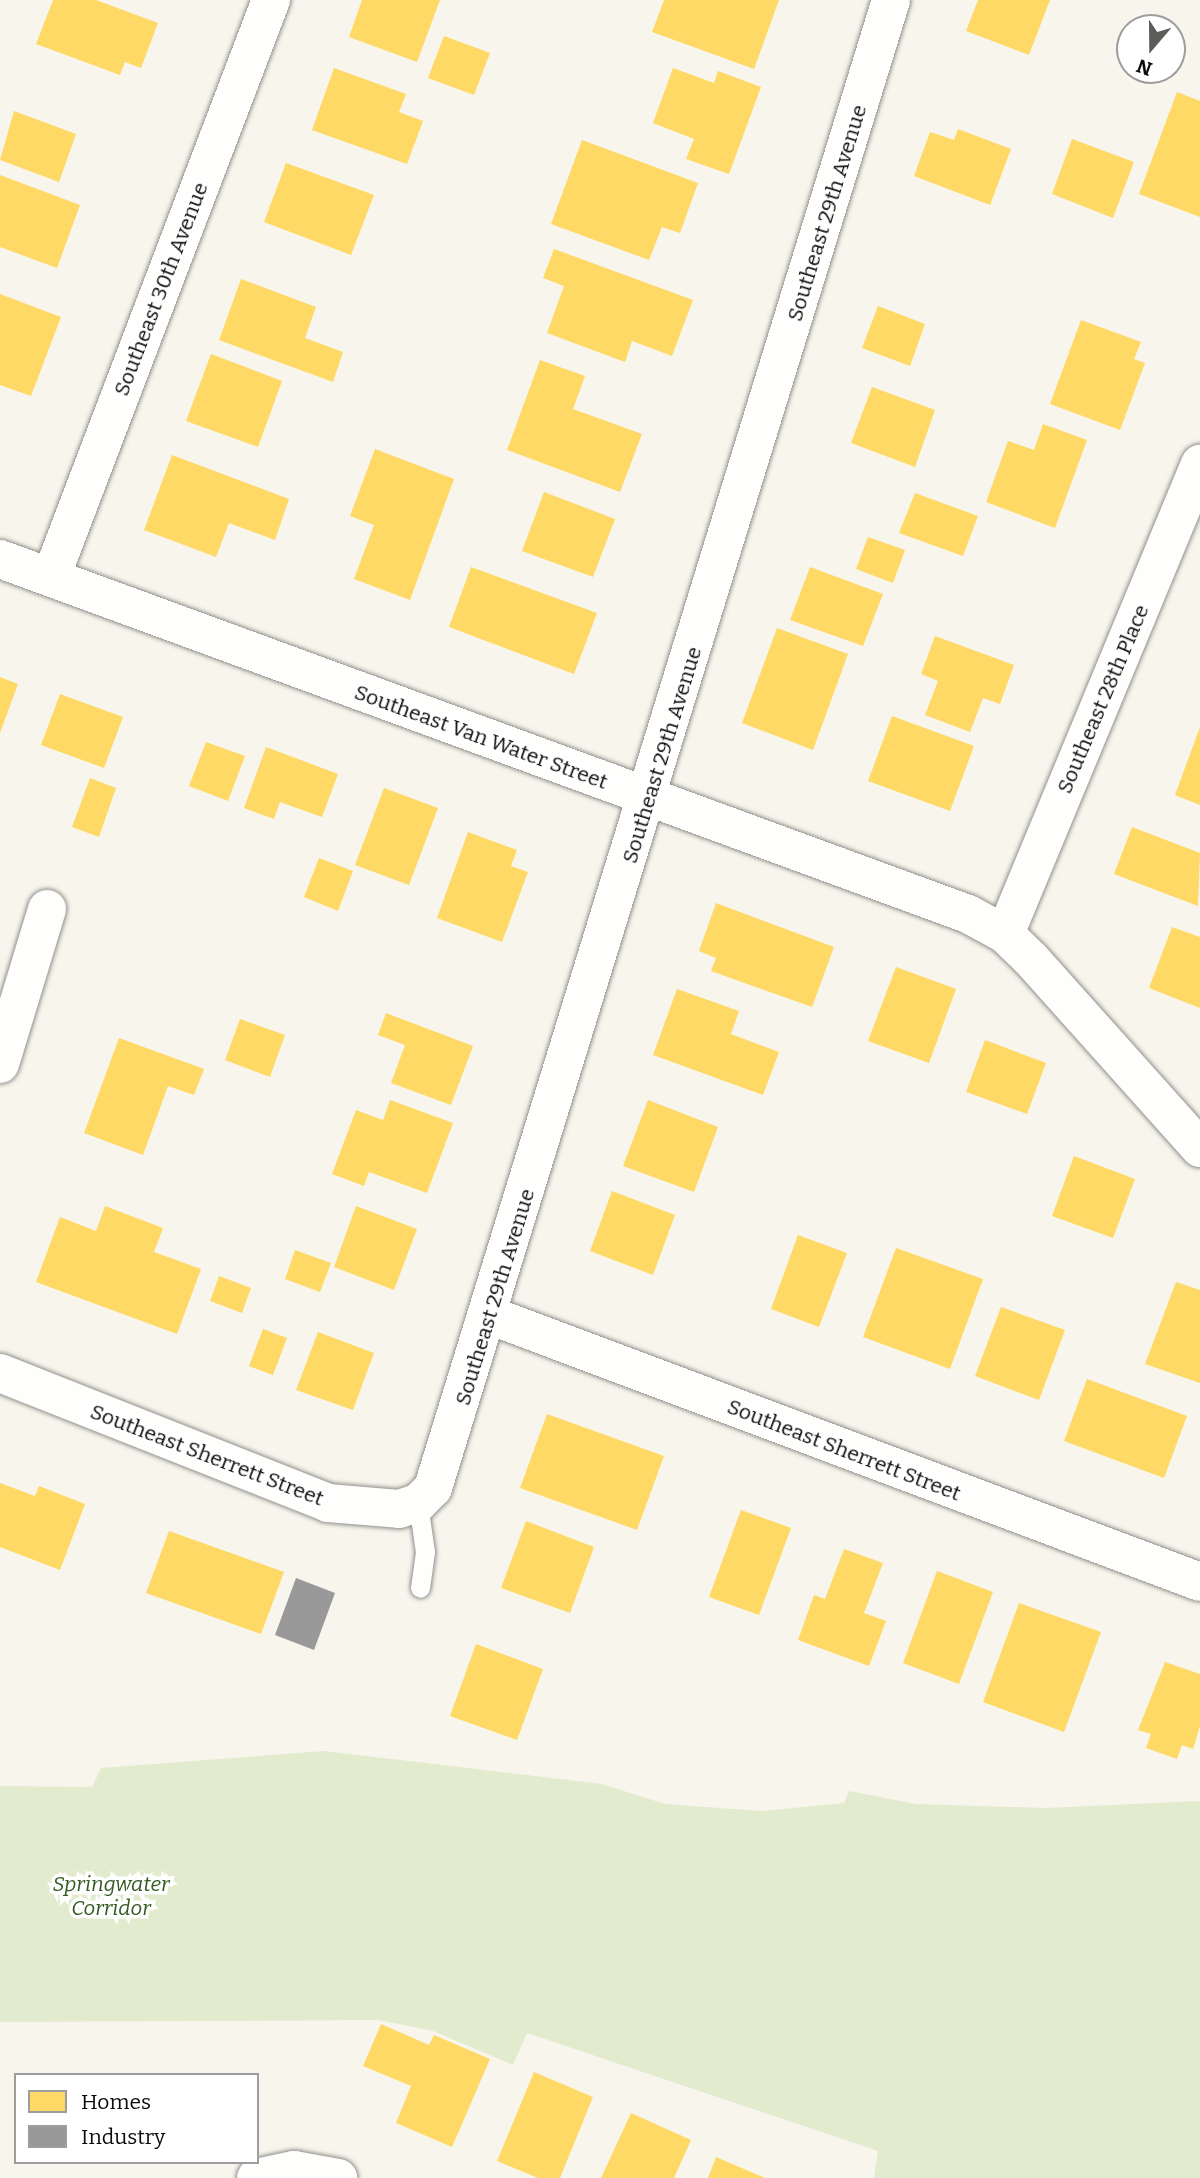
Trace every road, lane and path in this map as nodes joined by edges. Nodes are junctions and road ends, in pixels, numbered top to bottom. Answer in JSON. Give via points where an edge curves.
{"nodes":[{"id":1,"x":271,"y":0,"type":"edge"},
{"id":2,"x":891,"y":0,"type":"edge"},
{"id":3,"x":1200,"y":464,"type":"edge"},
{"id":4,"x":0,"y":559,"type":"edge"},
{"id":5,"x":51,"y":577,"type":"junction"},
{"id":6,"x":649,"y":800,"type":"junction"},
{"id":7,"x":47,"y":909,"type":"dead end"},
{"id":8,"x":1005,"y":934,"type":"junction"},
{"id":9,"x":0,"y":1064,"type":"edge"},
{"id":10,"x":1200,"y":1148,"type":"edge"},
{"id":11,"x":489,"y":1315,"type":"junction"},
{"id":12,"x":0,"y":1373,"type":"edge"},
{"id":13,"x":418,"y":1503,"type":"junction"},
{"id":14,"x":1200,"y":1582,"type":"edge"},
{"id":15,"x":420,"y":1588,"type":"dead end"},
{"id":16,"x":263,"y":2175,"type":"edge"},
{"id":17,"x":338,"y":2178,"type":"edge"}],
"edges":[{"from":1,"to":5,"type":"street","name":"Southeast 30th Avenue"},
{"from":2,"to":6,"type":"street","name":"Southeast 29th Avenue"},
{"from":3,"to":8,"type":"street","name":"Southeast 28th Place"},
{"from":4,"to":5,"type":"street","name":"Southeast Van Water Street"},
{"from":5,"to":6,"type":"street","name":"Southeast Van Water Street"},
{"from":6,"to":8,"type":"street","name":"Southeast Van Water Street","via":[[968,914]]},
{"from":6,"to":11,"type":"street","name":"Southeast 29th Avenue"},
{"from":7,"to":9,"type":"street"},
{"from":8,"to":10,"type":"street","name":"Southeast Van Water Street"},
{"from":11,"to":13,"type":"street","name":"Southeast 29th Avenue","via":[[439,1475]]},
{"from":11,"to":14,"type":"street","name":"Southeast Sherrett Street"},
{"from":12,"to":13,"type":"street","name":"Southeast Sherrett Street","via":[[328,1503],[371,1511]]},
{"from":13,"to":15,"type":"lane","via":[[425,1552]]},
{"from":16,"to":17,"type":"street"}]}
